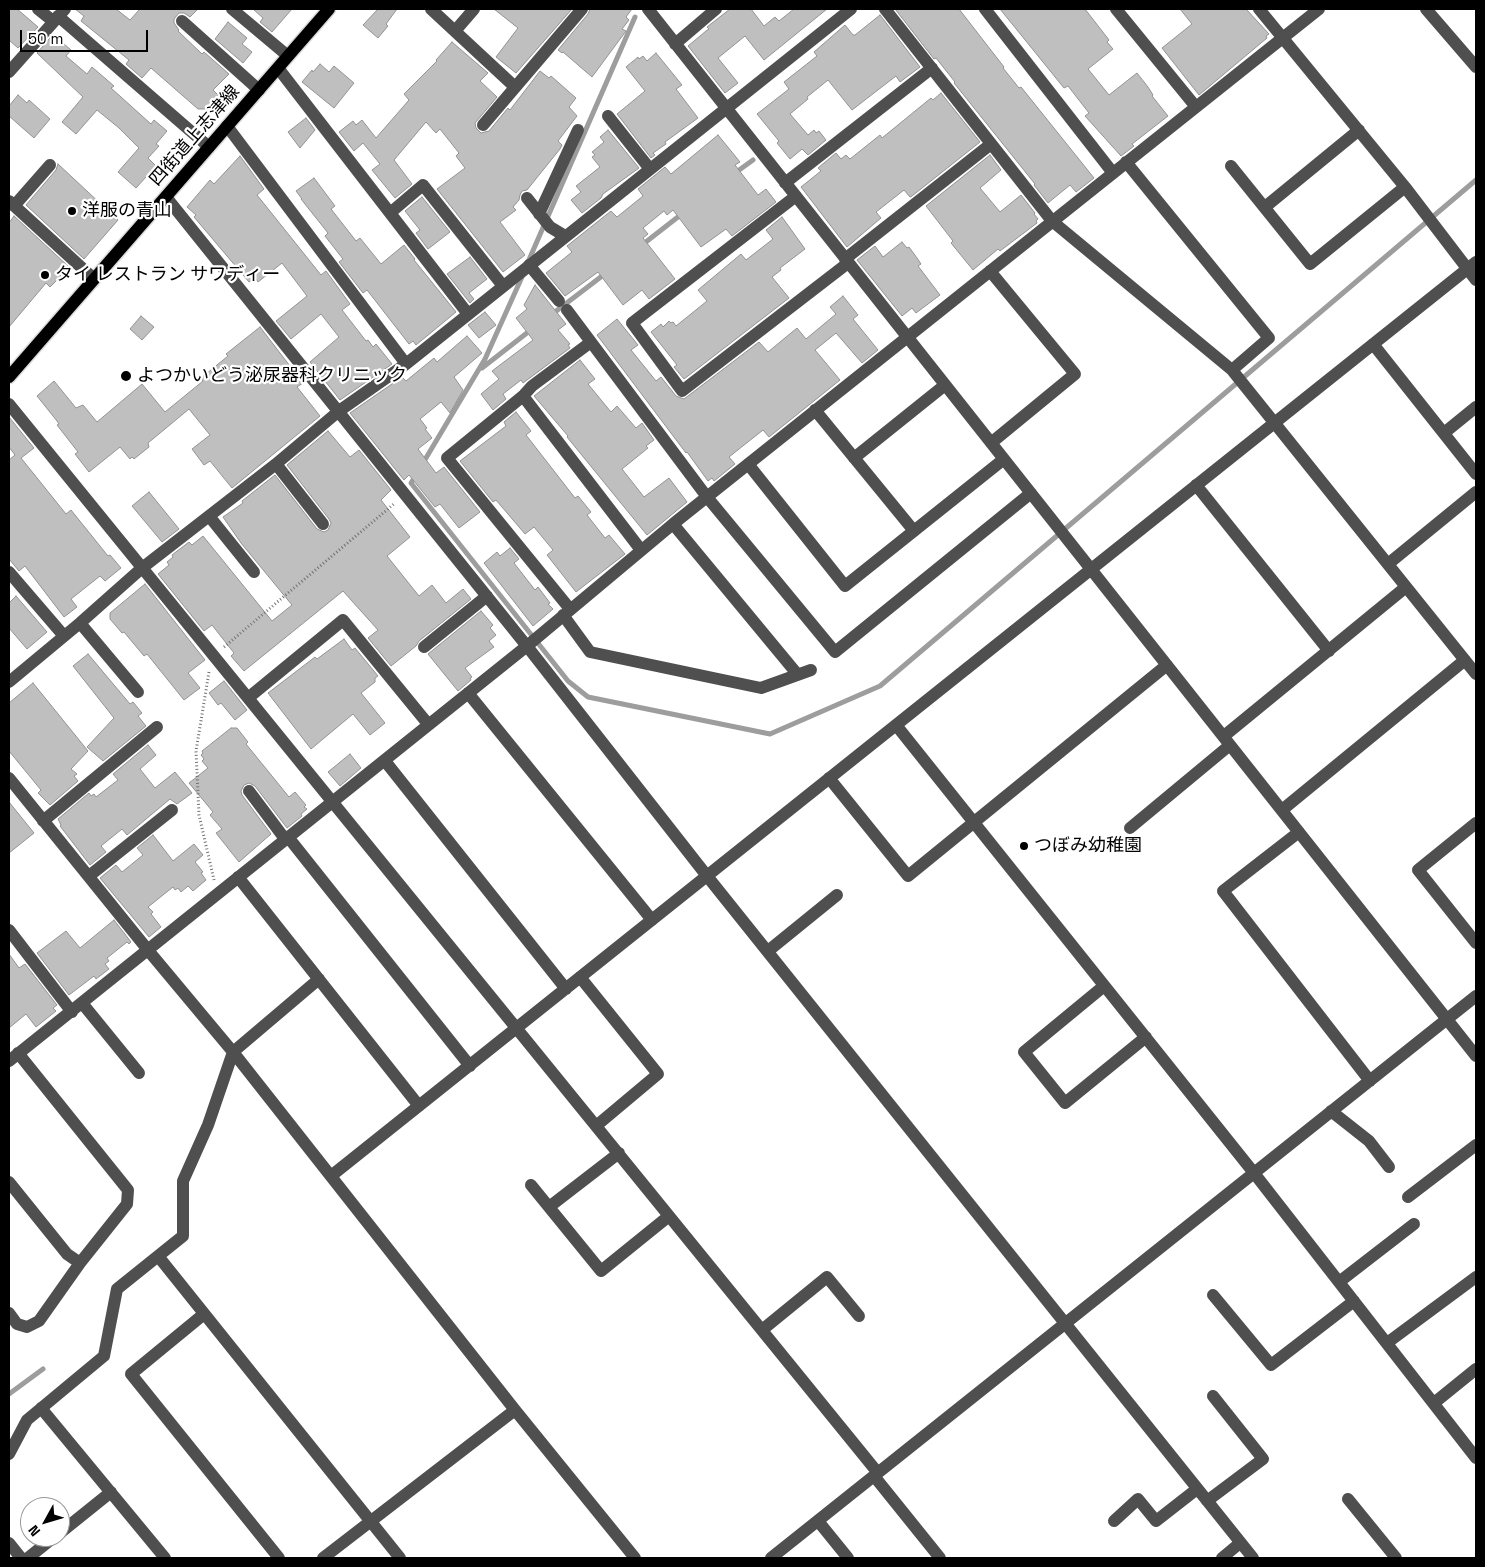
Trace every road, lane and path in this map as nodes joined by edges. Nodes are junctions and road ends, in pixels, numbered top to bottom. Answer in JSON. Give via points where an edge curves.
{"nodes":[{"id":1,"x":38,"y":9,"type":"edge"},
{"id":2,"x":232,"y":9,"type":"edge"},
{"id":3,"x":431,"y":9,"type":"edge"},
{"id":4,"x":474,"y":9,"type":"edge"},
{"id":5,"x":582,"y":9,"type":"edge"},
{"id":6,"x":648,"y":9,"type":"edge"},
{"id":7,"x":716,"y":9,"type":"edge"},
{"id":8,"x":851,"y":9,"type":"edge"},
{"id":9,"x":885,"y":9,"type":"edge"},
{"id":10,"x":985,"y":9,"type":"edge"},
{"id":11,"x":1116,"y":9,"type":"edge"},
{"id":12,"x":1259,"y":9,"type":"edge"},
{"id":13,"x":1319,"y":9,"type":"edge"},
{"id":14,"x":1426,"y":9,"type":"edge"},
{"id":15,"x":322,"y":11,"type":"edge"},
{"id":16,"x":59,"y":15,"type":"edge"},
{"id":17,"x":182,"y":21,"type":"dead end"},
{"id":18,"x":455,"y":31,"type":"junction"},
{"id":19,"x":1282,"y":38,"type":"junction"},
{"id":20,"x":675,"y":44,"type":"junction"},
{"id":21,"x":288,"y":56,"type":"junction"},
{"id":22,"x":1476,"y":67,"type":"edge"},
{"id":23,"x":278,"y":68,"type":"junction"},
{"id":24,"x":932,"y":68,"type":"junction"},
{"id":25,"x":9,"y":72,"type":"edge"},
{"id":26,"x":515,"y":87,"type":"junction"},
{"id":27,"x":259,"y":90,"type":"junction"},
{"id":28,"x":1196,"y":107,"type":"junction"},
{"id":29,"x":726,"y":108,"type":"junction"},
{"id":30,"x":608,"y":116,"type":"dead end"},
{"id":31,"x":483,"y":125,"type":"dead end"},
{"id":32,"x":227,"y":126,"type":"junction"},
{"id":33,"x":578,"y":130,"type":"dead end"},
{"id":34,"x":1359,"y":130,"type":"junction"},
{"id":35,"x":991,"y":144,"type":"junction"},
{"id":36,"x":209,"y":147,"type":"junction"},
{"id":37,"x":1126,"y":162,"type":"junction"},
{"id":38,"x":50,"y":166,"type":"dead end"},
{"id":39,"x":1231,"y":166,"type":"dead end"},
{"id":40,"x":650,"y":169,"type":"junction"},
{"id":41,"x":1112,"y":173,"type":"junction"},
{"id":42,"x":785,"y":183,"type":"junction"},
{"id":43,"x":1405,"y":187,"type":"junction"},
{"id":44,"x":796,"y":196,"type":"junction"},
{"id":45,"x":166,"y":197,"type":"junction"},
{"id":46,"x":527,"y":198,"type":"dead end"},
{"id":47,"x":12,"y":204,"type":"edge"},
{"id":48,"x":1265,"y":208,"type":"junction"},
{"id":49,"x":390,"y":212,"type":"junction"},
{"id":50,"x":539,"y":214,"type":"junction"},
{"id":51,"x":1052,"y":221,"type":"junction"},
{"id":52,"x":565,"y":236,"type":"junction"},
{"id":53,"x":847,"y":261,"type":"junction"},
{"id":54,"x":529,"y":265,"type":"junction"},
{"id":55,"x":1472,"y":266,"type":"edge"},
{"id":56,"x":990,"y":270,"type":"junction"},
{"id":57,"x":94,"y":278,"type":"junction"},
{"id":58,"x":1476,"y":280,"type":"edge"},
{"id":59,"x":504,"y":286,"type":"junction"},
{"id":60,"x":468,"y":314,"type":"junction"},
{"id":61,"x":907,"y":337,"type":"junction"},
{"id":62,"x":590,"y":342,"type":"junction"},
{"id":63,"x":1374,"y":344,"type":"junction"},
{"id":64,"x":406,"y":364,"type":"junction"},
{"id":65,"x":1232,"y":370,"type":"junction"},
{"id":66,"x":9,"y":378,"type":"edge"},
{"id":67,"x":945,"y":385,"type":"junction"},
{"id":68,"x":523,"y":396,"type":"junction"},
{"id":69,"x":9,"y":404,"type":"edge"},
{"id":70,"x":1476,"y":407,"type":"edge"},
{"id":71,"x":816,"y":410,"type":"junction"},
{"id":72,"x":339,"y":411,"type":"junction"},
{"id":73,"x":1274,"y":423,"type":"junction"},
{"id":74,"x":1444,"y":433,"type":"junction"},
{"id":75,"x":992,"y":443,"type":"junction"},
{"id":76,"x":854,"y":458,"type":"junction"},
{"id":77,"x":1004,"y":459,"type":"junction"},
{"id":78,"x":276,"y":464,"type":"junction"},
{"id":79,"x":748,"y":464,"type":"junction"},
{"id":80,"x":1476,"y":474,"type":"edge"},
{"id":81,"x":1196,"y":486,"type":"junction"},
{"id":82,"x":1476,"y":492,"type":"edge"},
{"id":83,"x":1031,"y":493,"type":"junction"},
{"id":84,"x":405,"y":494,"type":"junction"},
{"id":85,"x":707,"y":497,"type":"junction"},
{"id":86,"x":209,"y":516,"type":"junction"},
{"id":87,"x":323,"y":524,"type":"dead end"},
{"id":88,"x":673,"y":524,"type":"junction"},
{"id":89,"x":914,"y":531,"type":"junction"},
{"id":90,"x":641,"y":550,"type":"junction"},
{"id":91,"x":1388,"y":564,"type":"junction"},
{"id":92,"x":142,"y":568,"type":"junction"},
{"id":93,"x":1091,"y":569,"type":"junction"},
{"id":94,"x":9,"y":572,"type":"edge"},
{"id":95,"x":254,"y":572,"type":"dead end"},
{"id":96,"x":1406,"y":588,"type":"junction"},
{"id":97,"x":487,"y":596,"type":"junction"},
{"id":98,"x":566,"y":612,"type":"junction"},
{"id":99,"x":80,"y":623,"type":"junction"},
{"id":100,"x":64,"y":636,"type":"junction"},
{"id":101,"x":532,"y":642,"type":"junction"},
{"id":102,"x":424,"y":647,"type":"dead end"},
{"id":103,"x":1329,"y":651,"type":"junction"},
{"id":104,"x":214,"y":655,"type":"junction"},
{"id":105,"x":1465,"y":660,"type":"junction"},
{"id":106,"x":1166,"y":664,"type":"junction"},
{"id":107,"x":811,"y":670,"type":"dead end"},
{"id":108,"x":1476,"y":674,"type":"edge"},
{"id":109,"x":798,"y":675,"type":"junction"},
{"id":110,"x":9,"y":682,"type":"edge"},
{"id":111,"x":138,"y":692,"type":"dead end"},
{"id":112,"x":468,"y":693,"type":"junction"},
{"id":113,"x":248,"y":698,"type":"junction"},
{"id":114,"x":428,"y":724,"type":"junction"},
{"id":115,"x":896,"y":725,"type":"junction"},
{"id":116,"x":157,"y":727,"type":"dead end"},
{"id":117,"x":1227,"y":741,"type":"junction"},
{"id":118,"x":384,"y":760,"type":"junction"},
{"id":119,"x":9,"y":778,"type":"edge"},
{"id":120,"x":829,"y":778,"type":"junction"},
{"id":121,"x":249,"y":791,"type":"dead end"},
{"id":122,"x":332,"y":802,"type":"junction"},
{"id":123,"x":172,"y":810,"type":"dead end"},
{"id":124,"x":1282,"y":810,"type":"junction"},
{"id":125,"x":43,"y":821,"type":"junction"},
{"id":126,"x":974,"y":822,"type":"junction"},
{"id":127,"x":1476,"y":823,"type":"edge"},
{"id":128,"x":1130,"y":828,"type":"dead end"},
{"id":129,"x":1299,"y":832,"type":"junction"},
{"id":130,"x":286,"y":838,"type":"junction"},
{"id":131,"x":89,"y":876,"type":"junction"},
{"id":132,"x":707,"y":876,"type":"junction"},
{"id":133,"x":238,"y":877,"type":"junction"},
{"id":134,"x":216,"y":894,"type":"junction"},
{"id":135,"x":837,"y":895,"type":"dead end"},
{"id":136,"x":652,"y":920,"type":"junction"},
{"id":137,"x":9,"y":930,"type":"edge"},
{"id":138,"x":1476,"y":943,"type":"edge"},
{"id":139,"x":147,"y":949,"type":"junction"},
{"id":140,"x":768,"y":952,"type":"junction"},
{"id":141,"x":580,"y":977,"type":"junction"},
{"id":142,"x":319,"y":979,"type":"junction"},
{"id":143,"x":1104,"y":986,"type":"junction"},
{"id":144,"x":566,"y":989,"type":"junction"},
{"id":145,"x":1476,"y":996,"type":"edge"},
{"id":146,"x":82,"y":1003,"type":"junction"},
{"id":147,"x":72,"y":1012,"type":"junction"},
{"id":148,"x":1447,"y":1019,"type":"junction"},
{"id":149,"x":516,"y":1028,"type":"junction"},
{"id":150,"x":1146,"y":1037,"type":"junction"},
{"id":151,"x":233,"y":1052,"type":"junction"},
{"id":152,"x":1476,"y":1056,"type":"edge"},
{"id":153,"x":14,"y":1057,"type":"edge"},
{"id":154,"x":470,"y":1066,"type":"junction"},
{"id":155,"x":139,"y":1073,"type":"dead end"},
{"id":156,"x":1370,"y":1081,"type":"junction"},
{"id":157,"x":419,"y":1106,"type":"junction"},
{"id":158,"x":1331,"y":1111,"type":"junction"},
{"id":159,"x":596,"y":1126,"type":"junction"},
{"id":160,"x":1476,"y":1145,"type":"edge"},
{"id":161,"x":619,"y":1153,"type":"junction"},
{"id":162,"x":1389,"y":1167,"type":"dead end"},
{"id":163,"x":1254,"y":1173,"type":"junction"},
{"id":164,"x":331,"y":1176,"type":"junction"},
{"id":165,"x":9,"y":1182,"type":"edge"},
{"id":166,"x":531,"y":1185,"type":"dead end"},
{"id":167,"x":1408,"y":1197,"type":"dead end"},
{"id":168,"x":548,"y":1207,"type":"junction"},
{"id":169,"x":669,"y":1216,"type":"junction"},
{"id":170,"x":1414,"y":1224,"type":"dead end"},
{"id":171,"x":158,"y":1256,"type":"junction"},
{"id":172,"x":80,"y":1262,"type":"junction"},
{"id":173,"x":1476,"y":1277,"type":"edge"},
{"id":174,"x":1339,"y":1282,"type":"junction"},
{"id":175,"x":1213,"y":1296,"type":"dead end"},
{"id":176,"x":1354,"y":1301,"type":"junction"},
{"id":177,"x":9,"y":1313,"type":"edge"},
{"id":178,"x":204,"y":1314,"type":"junction"},
{"id":179,"x":859,"y":1316,"type":"dead end"},
{"id":180,"x":1065,"y":1324,"type":"junction"},
{"id":181,"x":762,"y":1330,"type":"junction"},
{"id":182,"x":1387,"y":1344,"type":"junction"},
{"id":183,"x":1476,"y":1369,"type":"edge"},
{"id":184,"x":1213,"y":1396,"type":"dead end"},
{"id":185,"x":1434,"y":1403,"type":"junction"},
{"id":186,"x":41,"y":1408,"type":"junction"},
{"id":187,"x":515,"y":1410,"type":"junction"},
{"id":188,"x":9,"y":1454,"type":"edge"},
{"id":189,"x":1476,"y":1458,"type":"edge"},
{"id":190,"x":876,"y":1475,"type":"junction"},
{"id":191,"x":1197,"y":1489,"type":"junction"},
{"id":192,"x":111,"y":1492,"type":"junction"},
{"id":193,"x":1348,"y":1499,"type":"dead end"},
{"id":194,"x":1207,"y":1501,"type":"junction"},
{"id":195,"x":818,"y":1521,"type":"junction"},
{"id":196,"x":1114,"y":1521,"type":"dead end"},
{"id":197,"x":371,"y":1522,"type":"junction"},
{"id":198,"x":70,"y":1524,"type":"edge"},
{"id":199,"x":9,"y":1543,"type":"edge"},
{"id":200,"x":1240,"y":1543,"type":"junction"},
{"id":201,"x":42,"y":1547,"type":"edge"},
{"id":202,"x":21,"y":1558,"type":"edge"},
{"id":203,"x":28,"y":1558,"type":"edge"},
{"id":204,"x":165,"y":1558,"type":"edge"},
{"id":205,"x":279,"y":1558,"type":"edge"},
{"id":206,"x":323,"y":1558,"type":"edge"},
{"id":207,"x":400,"y":1558,"type":"edge"},
{"id":208,"x":635,"y":1558,"type":"edge"},
{"id":209,"x":771,"y":1558,"type":"edge"},
{"id":210,"x":848,"y":1558,"type":"edge"},
{"id":211,"x":940,"y":1558,"type":"edge"},
{"id":212,"x":1222,"y":1558,"type":"edge"},
{"id":213,"x":1252,"y":1558,"type":"edge"},
{"id":214,"x":1396,"y":1558,"type":"edge"}],
"edges":[{"from":1,"to":16,"type":"street"},
{"from":2,"to":21,"type":"street"},
{"from":3,"to":18,"type":"street"},
{"from":4,"to":18,"type":"street"},
{"from":5,"to":26,"type":"street"},
{"from":6,"to":20,"type":"street"},
{"from":7,"to":20,"type":"street"},
{"from":8,"to":29,"type":"street"},
{"from":9,"to":24,"type":"street"},
{"from":10,"to":41,"type":"street"},
{"from":11,"to":28,"type":"street"},
{"from":12,"to":19,"type":"street"},
{"from":13,"to":19,"type":"street"},
{"from":14,"to":22,"type":"street"},
{"from":15,"to":21,"type":"main road","name":"四街道上志津線"},
{"from":16,"to":25,"type":"street"},
{"from":16,"to":36,"type":"street"},
{"from":17,"to":27,"type":"street"},
{"from":18,"to":26,"type":"street"},
{"from":19,"to":28,"type":"street"},
{"from":19,"to":34,"type":"street"},
{"from":20,"to":29,"type":"street"},
{"from":21,"to":23,"type":"main road","name":"四街道上志津線"},
{"from":23,"to":27,"type":"main road","name":"四街道上志津線"},
{"from":23,"to":49,"type":"street"},
{"from":24,"to":35,"type":"street"},
{"from":24,"to":42,"type":"street"},
{"from":26,"to":31,"type":"street"},
{"from":27,"to":32,"type":"main road","name":"四街道上志津線"},
{"from":28,"to":37,"type":"street"},
{"from":29,"to":40,"type":"street"},
{"from":29,"to":42,"type":"street"},
{"from":30,"to":40,"type":"street"},
{"from":32,"to":36,"type":"main road","name":"四街道上志津線"},
{"from":32,"to":64,"type":"street"},
{"from":33,"to":50,"type":"street"},
{"from":34,"to":43,"type":"street"},
{"from":34,"to":48,"type":"street"},
{"from":35,"to":51,"type":"street"},
{"from":35,"to":53,"type":"street"},
{"from":36,"to":45,"type":"main road","name":"四街道上志津線"},
{"from":37,"to":41,"type":"street"},
{"from":37,"to":65,"type":"street","via":[[1269,338]]},
{"from":38,"to":47,"type":"street"},
{"from":39,"to":48,"type":"street"},
{"from":40,"to":52,"type":"street"},
{"from":41,"to":51,"type":"street"},
{"from":42,"to":44,"type":"street"},
{"from":43,"to":48,"type":"street","via":[[1310,264]]},
{"from":43,"to":55,"type":"street"},
{"from":44,"to":53,"type":"street"},
{"from":44,"to":53,"type":"street","via":[[632,322],[682,391]]},
{"from":45,"to":57,"type":"main road","name":"四街道上志津線"},
{"from":45,"to":72,"type":"street"},
{"from":46,"to":50,"type":"street"},
{"from":47,"to":57,"type":"street"},
{"from":49,"to":59,"type":"street","via":[[423,185]]},
{"from":49,"to":60,"type":"street"},
{"from":50,"to":52,"type":"street","via":[[550,227]]},
{"from":51,"to":56,"type":"street"},
{"from":51,"to":65,"type":"street"},
{"from":52,"to":54,"type":"street"},
{"from":53,"to":61,"type":"street"},
{"from":54,"to":59,"type":"street"},
{"from":54,"to":62,"type":"street"},
{"from":55,"to":58,"type":"street"},
{"from":55,"to":63,"type":"street"},
{"from":56,"to":61,"type":"street"},
{"from":56,"to":75,"type":"street","via":[[1075,374]]},
{"from":57,"to":66,"type":"main road","name":"四街道上志津線"},
{"from":59,"to":60,"type":"street"},
{"from":60,"to":64,"type":"street"},
{"from":61,"to":67,"type":"street"},
{"from":61,"to":71,"type":"street"},
{"from":62,"to":68,"type":"street"},
{"from":62,"to":85,"type":"street"},
{"from":63,"to":73,"type":"street"},
{"from":63,"to":74,"type":"street"},
{"from":64,"to":72,"type":"street"},
{"from":65,"to":73,"type":"street"},
{"from":67,"to":75,"type":"street"},
{"from":67,"to":76,"type":"street"},
{"from":68,"to":90,"type":"street"},
{"from":68,"to":98,"type":"street","via":[[447,458]]},
{"from":69,"to":92,"type":"street"},
{"from":70,"to":74,"type":"street"},
{"from":71,"to":76,"type":"street"},
{"from":71,"to":79,"type":"street"},
{"from":72,"to":78,"type":"street"},
{"from":72,"to":84,"type":"street"},
{"from":73,"to":81,"type":"street"},
{"from":73,"to":91,"type":"street"},
{"from":74,"to":80,"type":"street"},
{"from":75,"to":77,"type":"street"},
{"from":76,"to":89,"type":"street"},
{"from":77,"to":83,"type":"street"},
{"from":77,"to":89,"type":"street"},
{"from":78,"to":86,"type":"street"},
{"from":78,"to":87,"type":"street"},
{"from":79,"to":85,"type":"street"},
{"from":79,"to":89,"type":"street","via":[[845,586]]},
{"from":81,"to":93,"type":"street"},
{"from":81,"to":103,"type":"street"},
{"from":82,"to":91,"type":"street"},
{"from":83,"to":85,"type":"street","via":[[835,652]]},
{"from":83,"to":93,"type":"street"},
{"from":84,"to":97,"type":"street"},
{"from":84,"to":104,"type":"path"},
{"from":85,"to":88,"type":"street"},
{"from":86,"to":92,"type":"street"},
{"from":86,"to":95,"type":"street"},
{"from":88,"to":90,"type":"street"},
{"from":88,"to":109,"type":"street"},
{"from":90,"to":98,"type":"street"},
{"from":91,"to":96,"type":"street"},
{"from":92,"to":99,"type":"street"},
{"from":92,"to":104,"type":"street"},
{"from":93,"to":106,"type":"street"},
{"from":93,"to":115,"type":"street"},
{"from":94,"to":100,"type":"street"},
{"from":96,"to":103,"type":"street"},
{"from":96,"to":105,"type":"street"},
{"from":97,"to":101,"type":"street"},
{"from":97,"to":102,"type":"street"},
{"from":98,"to":101,"type":"street"},
{"from":98,"to":109,"type":"street","via":[[590,652],[761,688]]},
{"from":99,"to":100,"type":"street"},
{"from":99,"to":111,"type":"street"},
{"from":100,"to":110,"type":"street"},
{"from":101,"to":112,"type":"street"},
{"from":101,"to":132,"type":"street"},
{"from":103,"to":117,"type":"street"},
{"from":104,"to":113,"type":"street"},
{"from":104,"to":134,"type":"path","via":[[196,751],[199,815]]},
{"from":105,"to":108,"type":"street"},
{"from":105,"to":124,"type":"street"},
{"from":106,"to":117,"type":"street"},
{"from":106,"to":126,"type":"street"},
{"from":107,"to":109,"type":"street"},
{"from":112,"to":114,"type":"street"},
{"from":112,"to":136,"type":"street"},
{"from":113,"to":114,"type":"street","via":[[343,620]]},
{"from":113,"to":122,"type":"street"},
{"from":114,"to":118,"type":"street"},
{"from":115,"to":120,"type":"street"},
{"from":115,"to":126,"type":"street"},
{"from":116,"to":125,"type":"street"},
{"from":117,"to":124,"type":"street"},
{"from":117,"to":128,"type":"street"},
{"from":118,"to":122,"type":"street"},
{"from":118,"to":144,"type":"street"},
{"from":119,"to":125,"type":"street"},
{"from":120,"to":126,"type":"street","via":[[908,876]]},
{"from":120,"to":132,"type":"street"},
{"from":121,"to":130,"type":"street"},
{"from":122,"to":130,"type":"street"},
{"from":122,"to":149,"type":"street"},
{"from":123,"to":131,"type":"street"},
{"from":124,"to":129,"type":"street"},
{"from":125,"to":131,"type":"street"},
{"from":126,"to":143,"type":"street"},
{"from":127,"to":138,"type":"street","via":[[1418,870]]},
{"from":129,"to":148,"type":"street"},
{"from":129,"to":156,"type":"street","via":[[1223,891]]},
{"from":130,"to":133,"type":"street"},
{"from":130,"to":154,"type":"street"},
{"from":131,"to":139,"type":"street"},
{"from":132,"to":136,"type":"street"},
{"from":132,"to":140,"type":"street"},
{"from":133,"to":134,"type":"street"},
{"from":133,"to":142,"type":"street"},
{"from":134,"to":139,"type":"street"},
{"from":135,"to":140,"type":"street"},
{"from":136,"to":141,"type":"street"},
{"from":137,"to":147,"type":"street"},
{"from":139,"to":146,"type":"street"},
{"from":139,"to":151,"type":"street"},
{"from":140,"to":180,"type":"street"},
{"from":141,"to":144,"type":"street"},
{"from":141,"to":159,"type":"street","via":[[658,1074]]},
{"from":142,"to":151,"type":"street"},
{"from":142,"to":157,"type":"street"},
{"from":143,"to":150,"type":"street"},
{"from":143,"to":150,"type":"street","via":[[1024,1052],[1066,1103]]},
{"from":144,"to":149,"type":"street"},
{"from":145,"to":148,"type":"street"},
{"from":146,"to":147,"type":"street"},
{"from":146,"to":155,"type":"street"},
{"from":147,"to":153,"type":"street"},
{"from":148,"to":152,"type":"street"},
{"from":148,"to":156,"type":"street"},
{"from":149,"to":154,"type":"street"},
{"from":149,"to":159,"type":"street"},
{"from":150,"to":163,"type":"street"},
{"from":151,"to":164,"type":"street"},
{"from":151,"to":171,"type":"street","via":[[208,1125],[183,1180],[182,1236]]},
{"from":153,"to":172,"type":"street","via":[[128,1190],[127,1204]]},
{"from":154,"to":157,"type":"street"},
{"from":156,"to":158,"type":"street"},
{"from":157,"to":164,"type":"street"},
{"from":158,"to":162,"type":"street","via":[[1369,1142]]},
{"from":158,"to":163,"type":"street"},
{"from":159,"to":161,"type":"street"},
{"from":160,"to":167,"type":"street"},
{"from":161,"to":168,"type":"street"},
{"from":161,"to":169,"type":"street"},
{"from":163,"to":174,"type":"street"},
{"from":163,"to":180,"type":"street"},
{"from":164,"to":187,"type":"street"},
{"from":165,"to":172,"type":"street","via":[[67,1254]]},
{"from":166,"to":168,"type":"street"},
{"from":168,"to":169,"type":"street","via":[[601,1271]]},
{"from":169,"to":181,"type":"street"},
{"from":170,"to":174,"type":"street"},
{"from":171,"to":178,"type":"street"},
{"from":171,"to":186,"type":"street","via":[[117,1289],[104,1356]]},
{"from":172,"to":177,"type":"street","via":[[39,1320],[27,1327],[17,1324]]},
{"from":173,"to":182,"type":"street"},
{"from":174,"to":176,"type":"street"},
{"from":175,"to":176,"type":"street","via":[[1271,1365]]},
{"from":176,"to":182,"type":"street"},
{"from":178,"to":197,"type":"street"},
{"from":178,"to":205,"type":"street","via":[[131,1374]]},
{"from":179,"to":181,"type":"street","via":[[827,1277]]},
{"from":180,"to":190,"type":"street"},
{"from":180,"to":191,"type":"street"},
{"from":181,"to":190,"type":"street"},
{"from":182,"to":185,"type":"street"},
{"from":183,"to":185,"type":"street"},
{"from":184,"to":194,"type":"street","via":[[1263,1459]]},
{"from":185,"to":189,"type":"street"},
{"from":186,"to":188,"type":"street","via":[[27,1420]]},
{"from":186,"to":192,"type":"street"},
{"from":187,"to":197,"type":"street"},
{"from":187,"to":208,"type":"street"},
{"from":190,"to":195,"type":"street"},
{"from":190,"to":211,"type":"street"},
{"from":191,"to":194,"type":"street"},
{"from":191,"to":196,"type":"street","via":[[1156,1521],[1138,1499]]},
{"from":192,"to":198,"type":"street"},
{"from":192,"to":204,"type":"street"},
{"from":193,"to":214,"type":"street"},
{"from":194,"to":200,"type":"street"},
{"from":195,"to":209,"type":"street"},
{"from":195,"to":210,"type":"street"},
{"from":197,"to":206,"type":"street"},
{"from":197,"to":207,"type":"street"},
{"from":199,"to":202,"type":"street"},
{"from":200,"to":212,"type":"street"},
{"from":200,"to":213,"type":"street"},
{"from":201,"to":203,"type":"street"}]}
